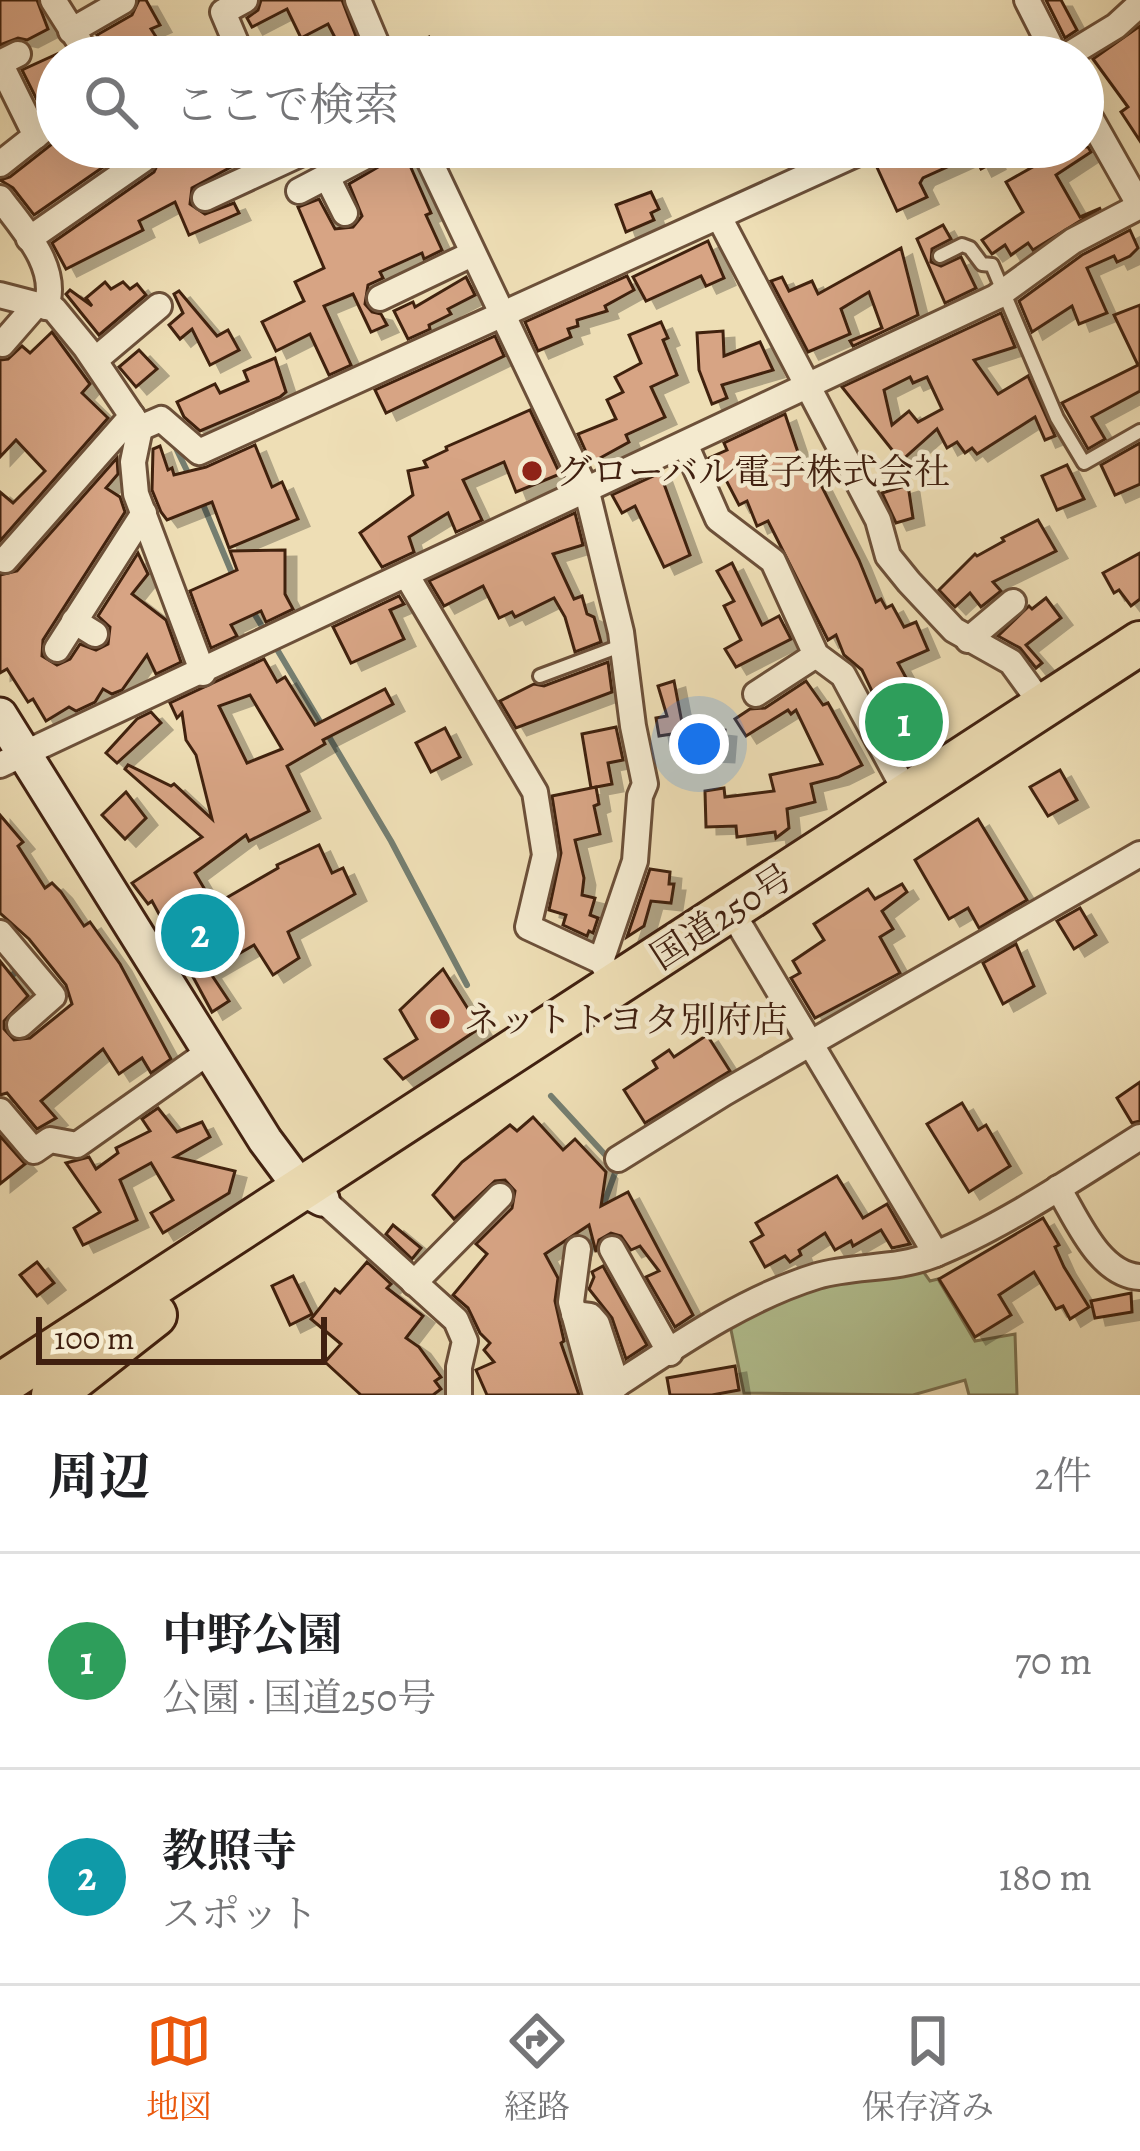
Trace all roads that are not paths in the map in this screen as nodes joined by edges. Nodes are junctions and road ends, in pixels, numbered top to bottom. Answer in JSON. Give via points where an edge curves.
{"nodes":[{"id":1,"x":53,"y":0,"type":"edge"},
{"id":2,"x":245,"y":0,"type":"edge"},
{"id":3,"x":358,"y":0,"type":"edge"},
{"id":4,"x":1027,"y":0,"type":"edge"},
{"id":5,"x":123,"y":1,"type":"edge"},
{"id":6,"x":1140,"y":4,"type":"edge"},
{"id":7,"x":71,"y":31,"type":"junction"},
{"id":8,"x":74,"y":36,"type":"edge"},
{"id":9,"x":233,"y":36,"type":"edge"},
{"id":10,"x":373,"y":36,"type":"edge"},
{"id":11,"x":1048,"y":36,"type":"edge"},
{"id":12,"x":1098,"y":36,"type":"edge"},
{"id":13,"x":18,"y":54,"type":"dead end"},
{"id":14,"x":36,"y":136,"type":"joint"},
{"id":15,"x":1104,"y":142,"type":"edge"},
{"id":16,"x":0,"y":164,"type":"edge"},
{"id":17,"x":131,"y":168,"type":"edge"},
{"id":18,"x":299,"y":168,"type":"edge"},
{"id":19,"x":315,"y":168,"type":"edge"},
{"id":20,"x":327,"y":168,"type":"edge"},
{"id":21,"x":433,"y":168,"type":"edge"},
{"id":22,"x":825,"y":168,"type":"edge"},
{"id":23,"x":299,"y":191,"type":"dead end"},
{"id":24,"x":0,"y":198,"type":"edge"},
{"id":25,"x":205,"y":198,"type":"dead end"},
{"id":26,"x":1140,"y":206,"type":"edge"},
{"id":27,"x":345,"y":213,"type":"dead end"},
{"id":28,"x":719,"y":217,"type":"junction"},
{"id":29,"x":29,"y":239,"type":"junction"},
{"id":30,"x":472,"y":254,"type":"junction"},
{"id":31,"x":940,"y":256,"type":"dead end"},
{"id":32,"x":391,"y":286,"type":"dead end"},
{"id":33,"x":1004,"y":293,"type":"junction"},
{"id":34,"x":0,"y":295,"type":"edge"},
{"id":35,"x":41,"y":306,"type":"junction"},
{"id":36,"x":159,"y":306,"type":"dead end"},
{"id":37,"x":500,"y":315,"type":"junction"},
{"id":38,"x":2,"y":344,"type":"edge"},
{"id":39,"x":94,"y":360,"type":"junction"},
{"id":40,"x":811,"y":387,"type":"junction"},
{"id":41,"x":136,"y":422,"type":"junction"},
{"id":42,"x":1140,"y":431,"type":"edge"},
{"id":43,"x":686,"y":446,"type":"junction"},
{"id":44,"x":587,"y":492,"type":"junction"},
{"id":45,"x":144,"y":514,"type":"junction"},
{"id":46,"x":5,"y":560,"type":"dead end"},
{"id":47,"x":407,"y":576,"type":"junction"},
{"id":48,"x":1013,"y":602,"type":"dead end"},
{"id":49,"x":968,"y":640,"type":"junction"},
{"id":50,"x":1140,"y":643,"type":"edge"},
{"id":51,"x":624,"y":644,"type":"junction"},
{"id":52,"x":57,"y":649,"type":"dead end"},
{"id":53,"x":816,"y":656,"type":"junction"},
{"id":54,"x":1140,"y":672,"type":"edge"},
{"id":55,"x":203,"y":673,"type":"junction"},
{"id":56,"x":540,"y":676,"type":"dead end"},
{"id":57,"x":756,"y":694,"type":"dead end"},
{"id":58,"x":1043,"y":706,"type":"junction"},
{"id":59,"x":0,"y":715,"type":"edge"},
{"id":60,"x":12,"y":760,"type":"edge"},
{"id":61,"x":908,"y":794,"type":"junction"},
{"id":62,"x":1140,"y":854,"type":"edge"},
{"id":63,"x":742,"y":928,"type":"junction"},
{"id":64,"x":0,"y":933,"type":"edge"},
{"id":65,"x":609,"y":973,"type":"junction"},
{"id":66,"x":20,"y":1025,"type":"dead end"},
{"id":67,"x":813,"y":1046,"type":"junction"},
{"id":68,"x":210,"y":1052,"type":"junction"},
{"id":69,"x":7,"y":1108,"type":"edge"},
{"id":70,"x":1140,"y":1137,"type":"edge"},
{"id":71,"x":618,"y":1159,"type":"dead end"},
{"id":72,"x":1058,"y":1188,"type":"junction"},
{"id":73,"x":312,"y":1193,"type":"junction"},
{"id":74,"x":500,"y":1196,"type":"dead end"},
{"id":75,"x":612,"y":1249,"type":"dead end"},
{"id":76,"x":936,"y":1254,"type":"junction"},
{"id":77,"x":570,"y":1263,"type":"dead end"},
{"id":78,"x":1140,"y":1277,"type":"edge"},
{"id":79,"x":414,"y":1283,"type":"junction"},
{"id":80,"x":155,"y":1315,"type":"junction"},
{"id":81,"x":670,"y":1353,"type":"junction"},
{"id":82,"x":0,"y":1385,"type":"edge"},
{"id":83,"x":605,"y":1392,"type":"edge"},
{"id":84,"x":456,"y":1393,"type":"edge"},
{"id":85,"x":33,"y":1395,"type":"edge"},
{"id":86,"x":53,"y":1395,"type":"edge"}],
"edges":[{"from":1,"to":7,"type":"street"},
{"from":2,"to":9,"type":"street","via":[[223,12]]},
{"from":3,"to":10,"type":"street"},
{"from":4,"to":11,"type":"street"},
{"from":5,"to":7,"type":"street"},
{"from":6,"to":12,"type":"street"},
{"from":7,"to":8,"type":"street"},
{"from":13,"to":14,"type":"street","via":[[0,63]]},
{"from":14,"to":16,"type":"street"},
{"from":15,"to":26,"type":"street"},
{"from":17,"to":29,"type":"street"},
{"from":18,"to":25,"type":"street","via":[[246,192]]},
{"from":19,"to":23,"type":"street"},
{"from":20,"to":27,"type":"street"},
{"from":21,"to":30,"type":"street"},
{"from":22,"to":28,"type":"street"},
{"from":24,"to":29,"type":"street"},
{"from":26,"to":33,"type":"street","via":[[1073,241]]},
{"from":28,"to":37,"type":"street"},
{"from":28,"to":40,"type":"street"},
{"from":29,"to":35,"type":"street","via":[[47,277]]},
{"from":30,"to":32,"type":"street"},
{"from":30,"to":37,"type":"street"},
{"from":31,"to":33,"type":"lane","via":[[970,248],[992,265]]},
{"from":33,"to":40,"type":"street"},
{"from":33,"to":42,"type":"lane","via":[[1084,463]]},
{"from":34,"to":35,"type":"street"},
{"from":35,"to":38,"type":"street"},
{"from":35,"to":39,"type":"street","via":[[54,309]]},
{"from":36,"to":39,"type":"street"},
{"from":37,"to":41,"type":"street","via":[[199,452],[161,419]]},
{"from":37,"to":44,"type":"street"},
{"from":39,"to":41,"type":"street"},
{"from":40,"to":43,"type":"street"},
{"from":40,"to":49,"type":"street","via":[[888,556]]},
{"from":41,"to":45,"type":"street","via":[[133,478]]},
{"from":41,"to":46,"type":"street","via":[[51,521]]},
{"from":43,"to":44,"type":"street"},
{"from":43,"to":53,"type":"street","via":[[718,519],[773,561]]},
{"from":44,"to":47,"type":"street"},
{"from":44,"to":51,"type":"street"},
{"from":45,"to":52,"type":"street","via":[[85,628]]},
{"from":45,"to":55,"type":"street"},
{"from":47,"to":55,"type":"street"},
{"from":47,"to":65,"type":"street","via":[[536,792],[545,854],[528,927]]},
{"from":48,"to":49,"type":"street"},
{"from":49,"to":58,"type":"street","via":[[1011,662]]},
{"from":50,"to":58,"type":"highway","name":"国道250号"},
{"from":51,"to":56,"type":"lane"},
{"from":51,"to":65,"type":"street","via":[[645,784]]},
{"from":53,"to":57,"type":"street"},
{"from":53,"to":61,"type":"street","via":[[843,675]]},
{"from":54,"to":63,"type":"highway","name":"国道250号"},
{"from":55,"to":60,"type":"street"},
{"from":58,"to":61,"type":"highway","name":"国道250号"},
{"from":59,"to":60,"type":"street"},
{"from":60,"to":68,"type":"street"},
{"from":61,"to":65,"type":"highway","name":"国道250号"},
{"from":62,"to":67,"type":"street"},
{"from":63,"to":67,"type":"street"},
{"from":63,"to":73,"type":"highway","name":"国道250号"},
{"from":64,"to":66,"type":"street","via":[[53,996]]},
{"from":65,"to":73,"type":"highway","name":"国道250号"},
{"from":67,"to":71,"type":"street"},
{"from":67,"to":76,"type":"street"},
{"from":68,"to":69,"type":"street","via":[[130,1121],[77,1145],[50,1139],[34,1151]]},
{"from":68,"to":73,"type":"street","via":[[265,1140]]},
{"from":70,"to":72,"type":"street"},
{"from":72,"to":76,"type":"street"},
{"from":72,"to":78,"type":"street","via":[[1096,1251],[1126,1276]]},
{"from":73,"to":79,"type":"street"},
{"from":73,"to":80,"type":"highway","name":"国道250号"},
{"from":73,"to":82,"type":"highway","name":"国道250号"},
{"from":74,"to":79,"type":"street"},
{"from":75,"to":81,"type":"street","via":[[637,1268]]},
{"from":76,"to":81,"type":"street","via":[[895,1268],[820,1275]]},
{"from":77,"to":83,"type":"street","via":[[571,1302],[597,1324]]},
{"from":79,"to":84,"type":"street","via":[[456,1320],[465,1341]]},
{"from":80,"to":85,"type":"highway","name":"国道250号"},
{"from":80,"to":86,"type":"highway"},
{"from":81,"to":83,"type":"street"}]}
